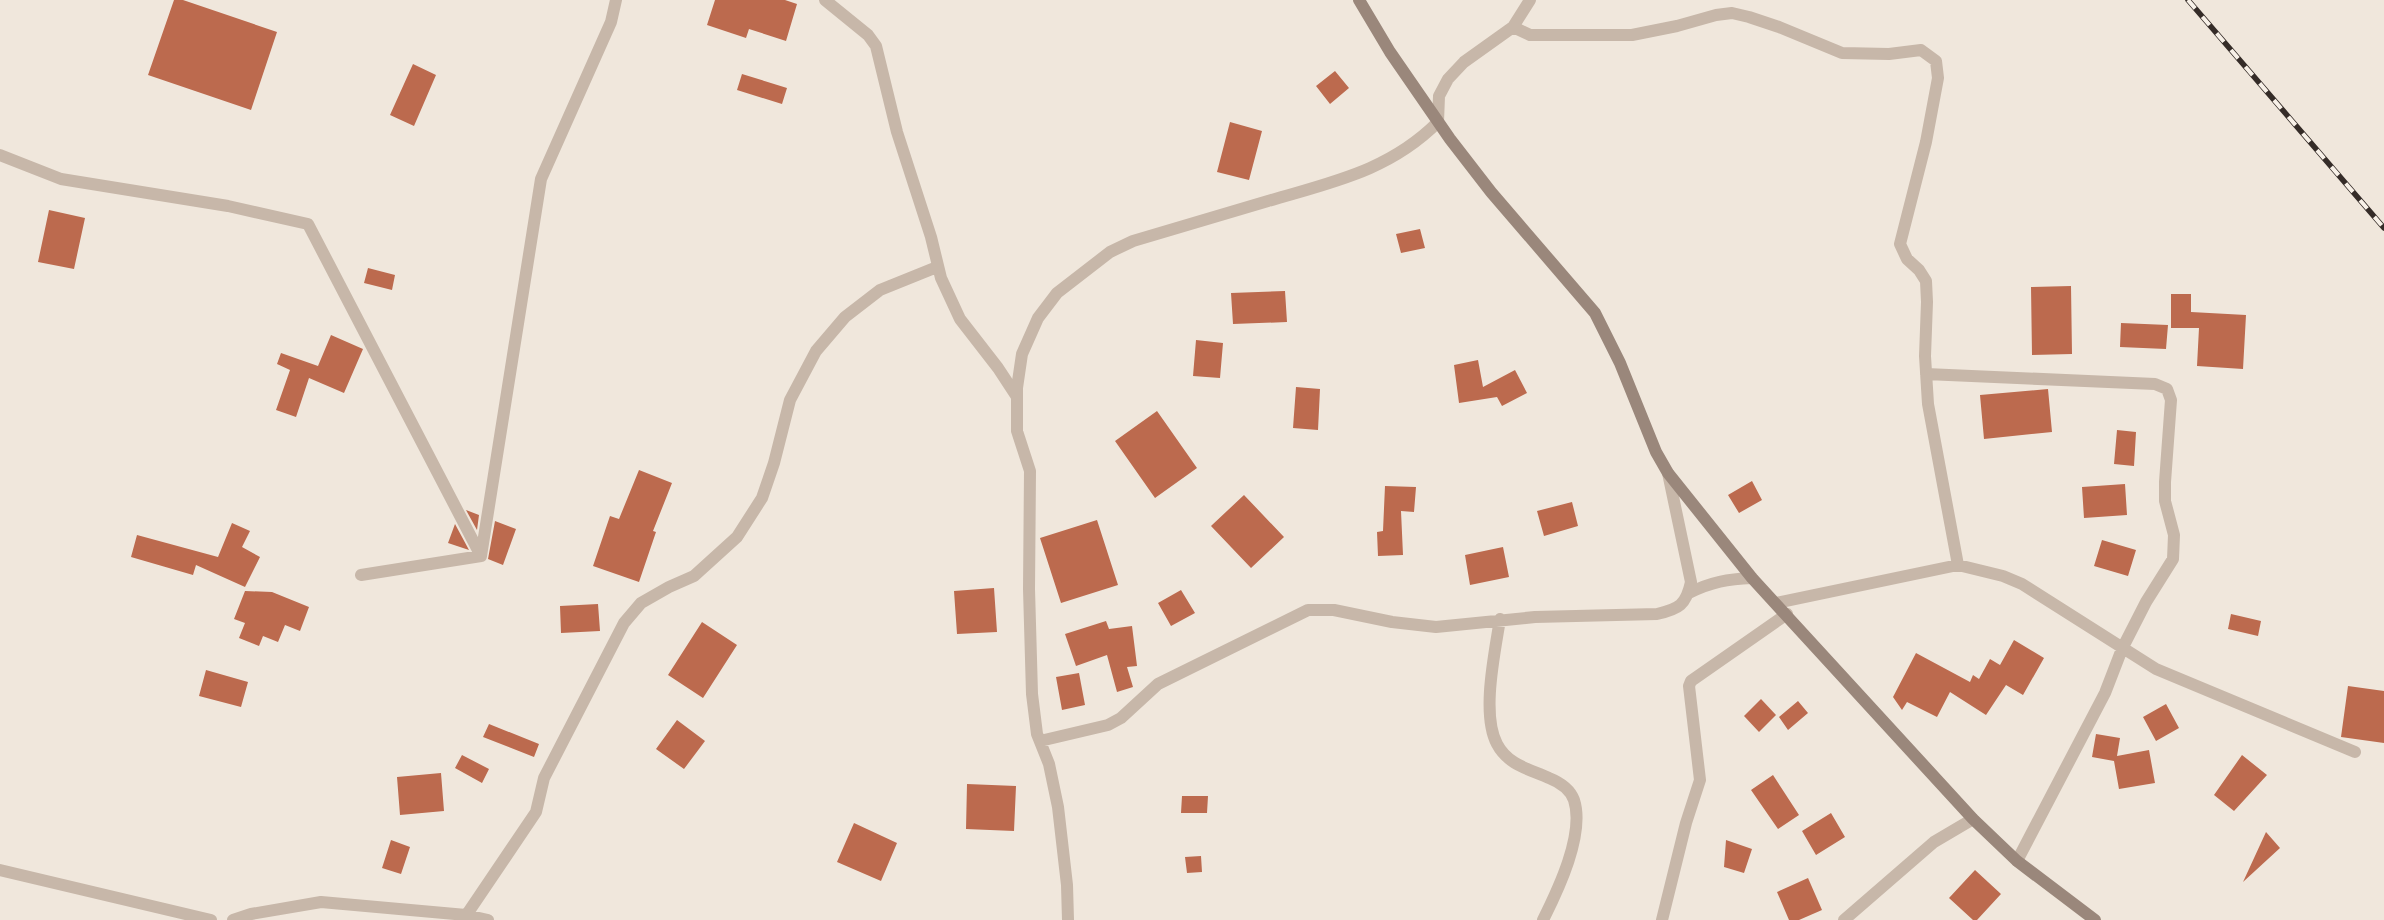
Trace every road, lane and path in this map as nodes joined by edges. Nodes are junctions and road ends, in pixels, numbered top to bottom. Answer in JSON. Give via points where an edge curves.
{"nodes":[{"id":1,"x":616,"y":0,"type":"edge"},
{"id":2,"x":825,"y":0,"type":"edge"},
{"id":3,"x":1359,"y":0,"type":"edge"},
{"id":4,"x":1530,"y":0,"type":"edge"},
{"id":5,"x":1514,"y":27,"type":"junction"},
{"id":6,"x":1438,"y":122,"type":"junction"},
{"id":7,"x":0,"y":156,"type":"edge"},
{"id":8,"x":937,"y":267,"type":"junction"},
{"id":9,"x":1926,"y":374,"type":"junction"},
{"id":10,"x":1017,"y":398,"type":"junction"},
{"id":11,"x":1668,"y":474,"type":"junction"},
{"id":12,"x":480,"y":556,"type":"junction"},
{"id":13,"x":1958,"y":565,"type":"junction"},
{"id":14,"x":361,"y":575,"type":"dead end"},
{"id":15,"x":1752,"y":578,"type":"junction"},
{"id":16,"x":1689,"y":593,"type":"junction"},
{"id":17,"x":1776,"y":603,"type":"junction"},
{"id":18,"x":1787,"y":614,"type":"junction"},
{"id":19,"x":1500,"y":619,"type":"junction"},
{"id":20,"x":2122,"y":649,"type":"junction"},
{"id":21,"x":1040,"y":741,"type":"junction"},
{"id":22,"x":2355,"y":752,"type":"dead end"},
{"id":23,"x":1973,"y":818,"type":"junction"},
{"id":24,"x":2017,"y":861,"type":"junction"},
{"id":25,"x":0,"y":870,"type":"edge"},
{"id":26,"x":465,"y":918,"type":"edge"},
{"id":27,"x":211,"y":920,"type":"edge"},
{"id":28,"x":233,"y":920,"type":"edge"},
{"id":29,"x":488,"y":920,"type":"edge"},
{"id":30,"x":1068,"y":920,"type":"edge"},
{"id":31,"x":1543,"y":920,"type":"edge"},
{"id":32,"x":1662,"y":920,"type":"edge"},
{"id":33,"x":1844,"y":920,"type":"edge"},
{"id":34,"x":2095,"y":920,"type":"edge"}],
"edges":[{"from":1,"to":12,"type":"street","via":[[610,22],[541,179]]},
{"from":2,"to":8,"type":"street","via":[[868,34],[876,46],[897,132],[931,237]]},
{"from":3,"to":6,"type":"street"},
{"from":4,"to":5,"type":"street"},
{"from":5,"to":6,"type":"street","via":[[1464,62],[1448,79],[1439,96]]},
{"from":5,"to":9,"type":"street","via":[[1530,35],[1632,35],[1732,14],[1779,27],[1842,53],[1889,54],[1921,50],[1930,55],[1936,61],[1938,78],[1926,142],[1900,244],[1907,259],[1926,281]]},
{"from":6,"to":10,"type":"street","via":[[1419,141],[1399,154],[1350,177],[1133,241],[1110,252],[1057,293],[1038,318],[1022,354]]},
{"from":6,"to":11,"type":"street","via":[[1491,192],[1595,312]]},
{"from":7,"to":12,"type":"street","via":[[61,179],[228,206],[308,224]]},
{"from":8,"to":10,"type":"street","via":[[960,319]]},
{"from":8,"to":26,"type":"street","via":[[880,290],[845,317],[816,351],[790,400],[774,462],[757,506],[737,537],[709,564],[694,576],[641,603],[624,623],[544,778],[536,812]]},
{"from":9,"to":13,"type":"street","via":[[1928,404]]},
{"from":9,"to":20,"type":"street","via":[[2155,384],[2167,389],[2171,400],[2165,501],[2174,535],[2173,560],[2146,602]]},
{"from":10,"to":21,"type":"street","via":[[1017,432],[1030,471],[1032,694]]},
{"from":11,"to":15,"type":"street"},
{"from":11,"to":16,"type":"street","via":[[1692,582]]},
{"from":12,"to":14,"type":"street"},
{"from":13,"to":17,"type":"street"},
{"from":13,"to":20,"type":"street","via":[[2022,584]]},
{"from":15,"to":16,"type":"street","via":[[1724,579]]},
{"from":15,"to":17,"type":"street"},
{"from":16,"to":19,"type":"street","via":[[1682,605],[1657,614]]},
{"from":17,"to":18,"type":"street"},
{"from":18,"to":23,"type":"street"},
{"from":18,"to":32,"type":"street","via":[[1688,686],[1700,780]]},
{"from":19,"to":21,"type":"street","via":[[1418,627],[1334,610],[1308,610],[1158,684],[1121,718],[1108,725]]},
{"from":19,"to":31,"type":"street","via":[[1490,701],[1492,731],[1497,744],[1512,763],[1558,782],[1574,800],[1576,818],[1571,851],[1565,873]]},
{"from":20,"to":22,"type":"street","via":[[2156,669]]},
{"from":20,"to":24,"type":"street","via":[[2101,700]]},
{"from":21,"to":30,"type":"street","via":[[1058,807]]},
{"from":23,"to":24,"type":"street"},
{"from":23,"to":33,"type":"street","via":[[1934,842]]},
{"from":24,"to":34,"type":"street"},
{"from":25,"to":27,"type":"street"},
{"from":26,"to":28,"type":"street","via":[[320,902]]},
{"from":26,"to":29,"type":"street"}]}
